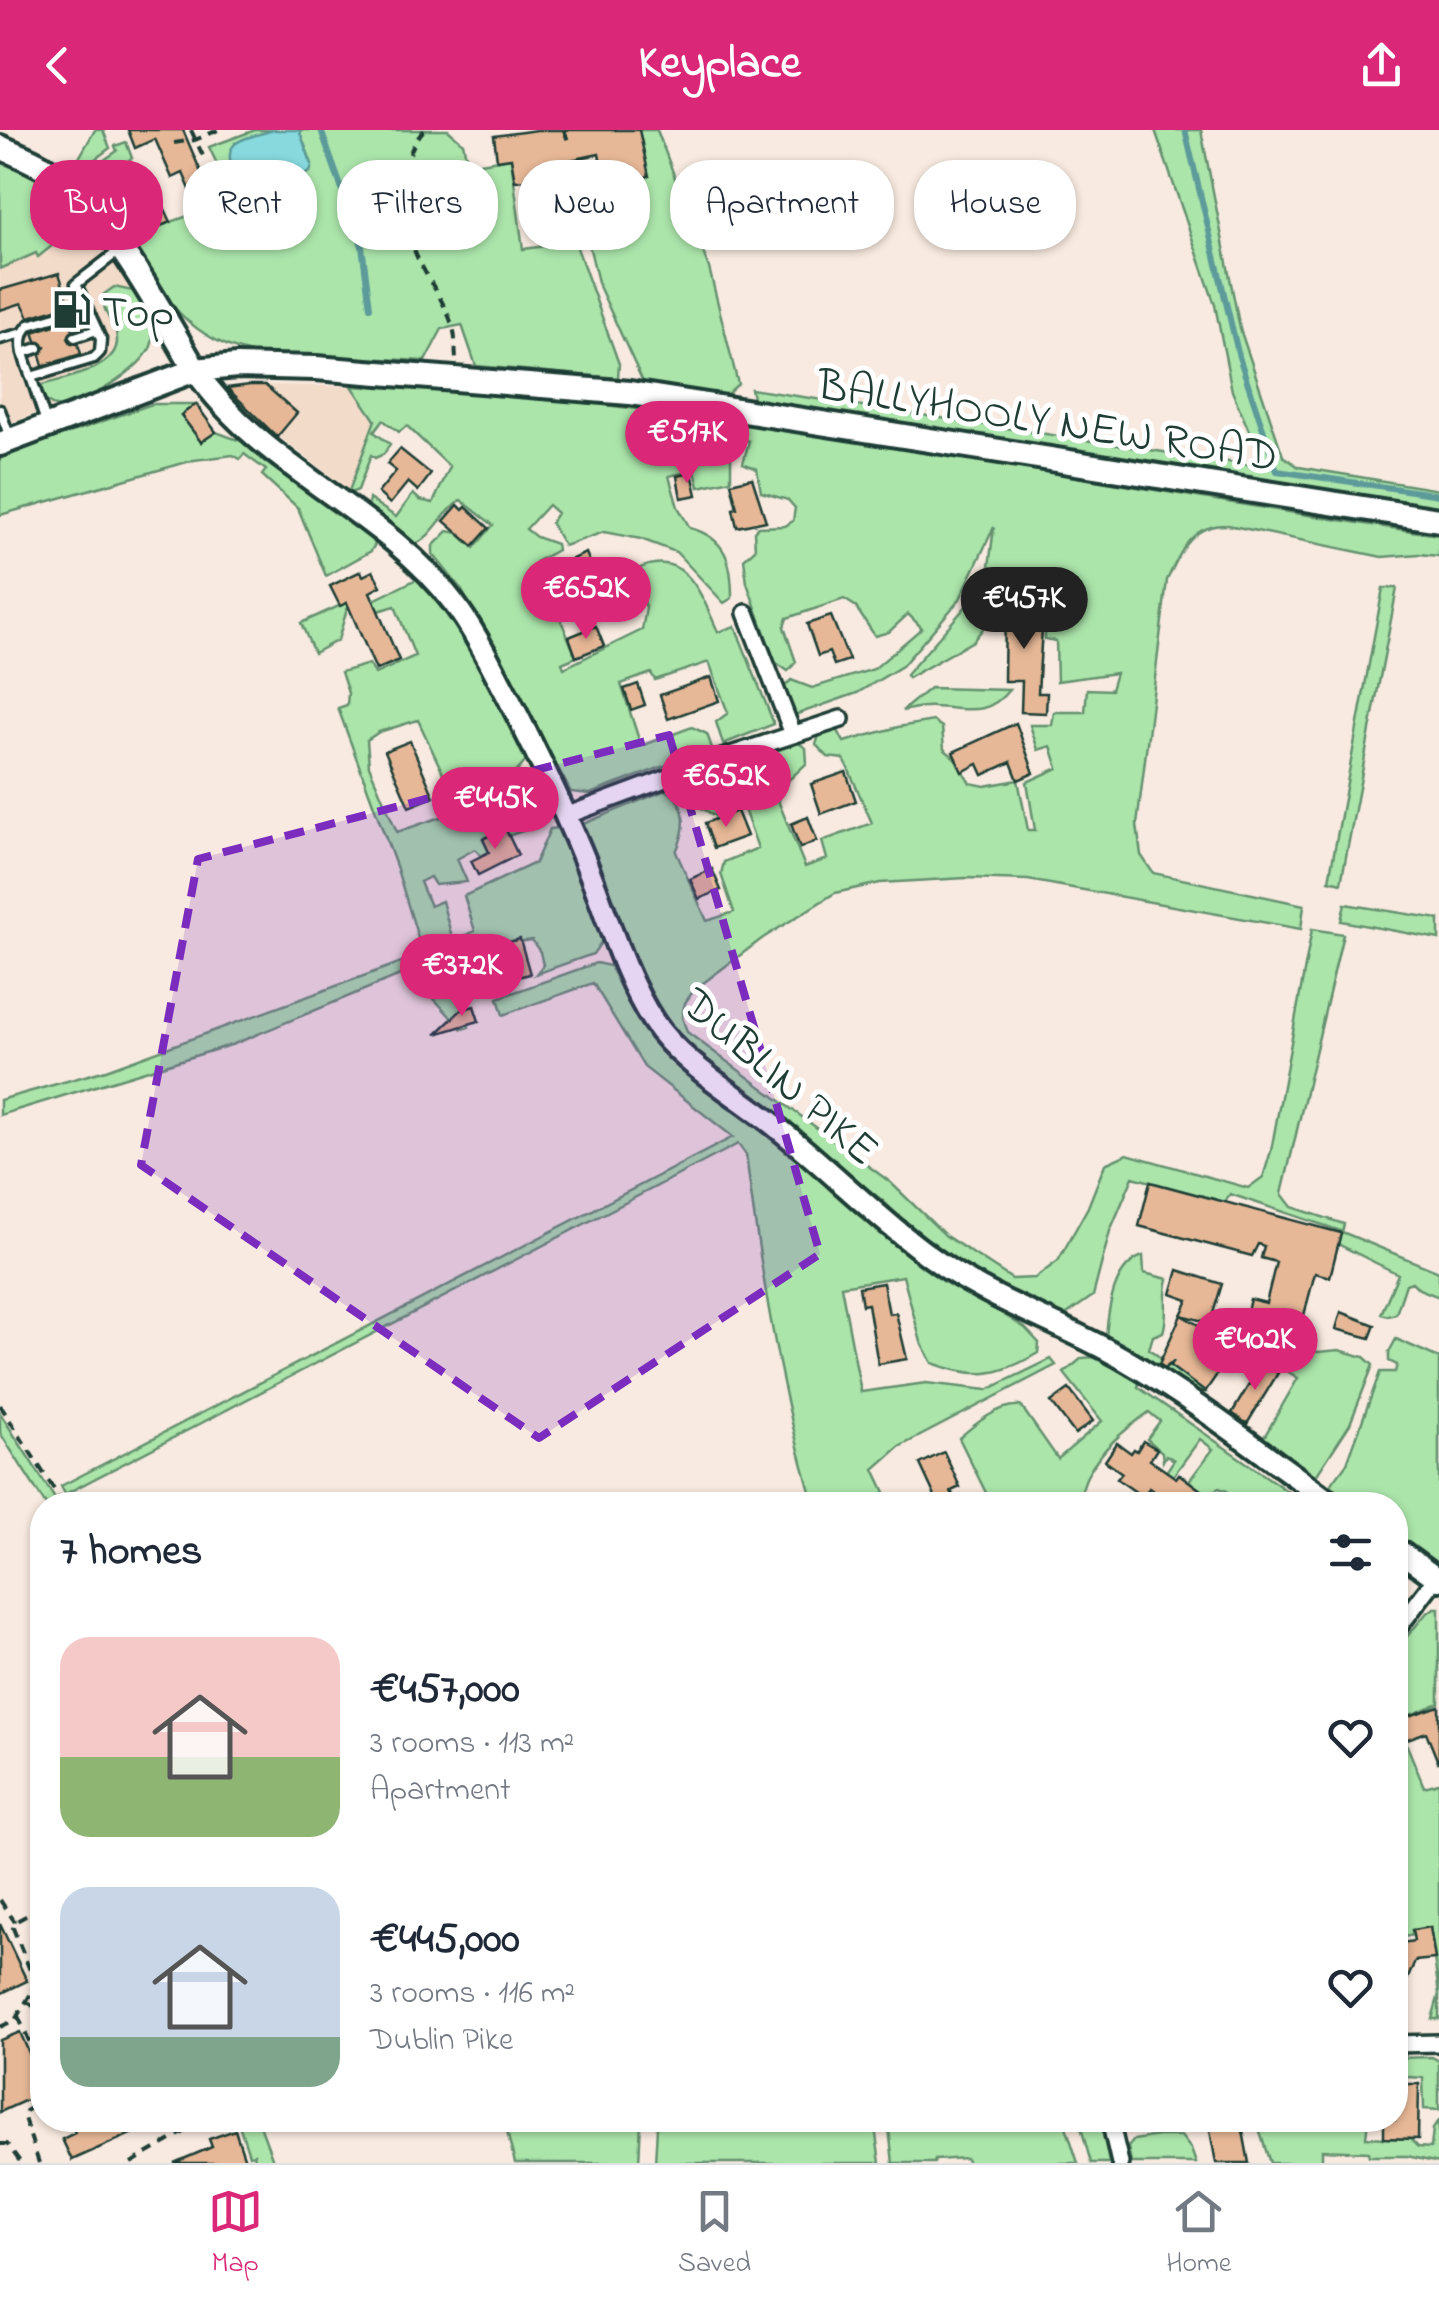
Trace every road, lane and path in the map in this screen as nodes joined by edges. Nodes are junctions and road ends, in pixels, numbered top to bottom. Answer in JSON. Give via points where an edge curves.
{"nodes":[{"id":1,"x":191,"y":130,"type":"edge"},
{"id":2,"x":218,"y":130,"type":"edge"},
{"id":3,"x":424,"y":130,"type":"edge"},
{"id":4,"x":564,"y":130,"type":"edge"},
{"id":5,"x":195,"y":140,"type":"junction"},
{"id":6,"x":174,"y":142,"type":"dead end"},
{"id":7,"x":569,"y":144,"type":"dead end"},
{"id":8,"x":0,"y":147,"type":"edge"},
{"id":9,"x":204,"y":158,"type":"dead end"},
{"id":10,"x":30,"y":162,"type":"edge"},
{"id":11,"x":120,"y":250,"type":"joint"},
{"id":12,"x":86,"y":308,"type":"junction"},
{"id":13,"x":97,"y":330,"type":"junction"},
{"id":14,"x":23,"y":333,"type":"junction"},
{"id":15,"x":76,"y":337,"type":"dead end"},
{"id":16,"x":0,"y":339,"type":"edge"},
{"id":17,"x":38,"y":348,"type":"dead end"},
{"id":18,"x":23,"y":353,"type":"junction"},
{"id":19,"x":195,"y":370,"type":"junction"},
{"id":20,"x":31,"y":377,"type":"junction"},
{"id":21,"x":456,"y":377,"type":"junction"},
{"id":22,"x":0,"y":410,"type":"edge"},
{"id":23,"x":47,"y":425,"type":"junction"},
{"id":24,"x":5,"y":442,"type":"edge"},
{"id":25,"x":1439,"y":520,"type":"edge"},
{"id":26,"x":746,"y":613,"type":"dead end"},
{"id":27,"x":842,"y":718,"type":"dead end"},
{"id":28,"x":792,"y":734,"type":"junction"},
{"id":29,"x":568,"y":815,"type":"junction"},
{"id":30,"x":0,"y":1405,"type":"edge"},
{"id":31,"x":56,"y":1492,"type":"edge"},
{"id":32,"x":1316,"y":1492,"type":"edge"},
{"id":33,"x":1408,"y":1557,"type":"edge"},
{"id":34,"x":1438,"y":1579,"type":"edge"},
{"id":35,"x":1408,"y":1616,"type":"edge"},
{"id":36,"x":0,"y":1900,"type":"edge"},
{"id":37,"x":30,"y":1914,"type":"edge"},
{"id":38,"x":15,"y":1922,"type":"junction"},
{"id":39,"x":30,"y":1970,"type":"edge"},
{"id":40,"x":30,"y":1998,"type":"edge"},
{"id":41,"x":28,"y":2002,"type":"joint"},
{"id":42,"x":18,"y":2016,"type":"junction"},
{"id":43,"x":0,"y":2026,"type":"edge"},
{"id":44,"x":30,"y":2043,"type":"edge"},
{"id":45,"x":1439,"y":2043,"type":"edge"},
{"id":46,"x":1408,"y":2044,"type":"edge"},
{"id":47,"x":30,"y":2108,"type":"edge"},
{"id":48,"x":184,"y":2132,"type":"edge"},
{"id":49,"x":1113,"y":2132,"type":"edge"},
{"id":50,"x":0,"y":2144,"type":"edge"},
{"id":51,"x":21,"y":2163,"type":"edge"},
{"id":52,"x":39,"y":2163,"type":"edge"},
{"id":53,"x":131,"y":2163,"type":"edge"},
{"id":54,"x":1120,"y":2163,"type":"edge"}],
"edges":[{"from":1,"to":5,"type":"path"},
{"from":2,"to":5,"type":"path"},
{"from":3,"to":21,"type":"path","via":[[409,149],[406,211],[414,252],[453,327]]},
{"from":4,"to":7,"type":"path"},
{"from":5,"to":6,"type":"path"},
{"from":5,"to":9,"type":"path"},
{"from":8,"to":10,"type":"main road"},
{"from":11,"to":12,"type":"lane","via":[[76,284]]},
{"from":11,"to":19,"type":"main road"},
{"from":12,"to":13,"type":"lane"},
{"from":12,"to":14,"type":"lane","via":[[28,324]]},
{"from":13,"to":15,"type":"lane"},
{"from":13,"to":20,"type":"lane","via":[[102,348],[94,358]]},
{"from":14,"to":16,"type":"lane"},
{"from":14,"to":18,"type":"lane"},
{"from":17,"to":18,"type":"lane"},
{"from":18,"to":20,"type":"lane"},
{"from":19,"to":21,"type":"main road","name":"BALLYHOOLY NEW ROAD","via":[[316,368]]},
{"from":19,"to":23,"type":"main road","name":"BALLYHOOLY NEW ROAD"},
{"from":19,"to":29,"type":"street","name":"DUBLIN PIKE","via":[[260,442],[434,577],[480,642]]},
{"from":20,"to":23,"type":"lane"},
{"from":21,"to":25,"type":"main road","name":"BALLYHOOLY NEW ROAD","via":[[738,408]]},
{"from":22,"to":24,"type":"lane"},
{"from":23,"to":24,"type":"main road","name":"BALLYHOOLY NEW ROAD"},
{"from":26,"to":28,"type":"street"},
{"from":27,"to":28,"type":"street"},
{"from":28,"to":29,"type":"street"},
{"from":29,"to":32,"type":"street","name":"DUBLIN PIKE","via":[[632,980],[654,1023],[679,1051],[943,1266],[1156,1378]]},
{"from":30,"to":31,"type":"path"},
{"from":33,"to":34,"type":"street"},
{"from":34,"to":35,"type":"street"},
{"from":36,"to":38,"type":"path"},
{"from":37,"to":38,"type":"path"},
{"from":38,"to":39,"type":"path"},
{"from":40,"to":41,"type":"path"},
{"from":41,"to":42,"type":"path"},
{"from":42,"to":43,"type":"path"},
{"from":42,"to":44,"type":"path"},
{"from":45,"to":46,"type":"street"},
{"from":47,"to":52,"type":"path","via":[[24,2118]]},
{"from":48,"to":53,"type":"path"},
{"from":49,"to":54,"type":"street"},
{"from":50,"to":51,"type":"path"}]}
